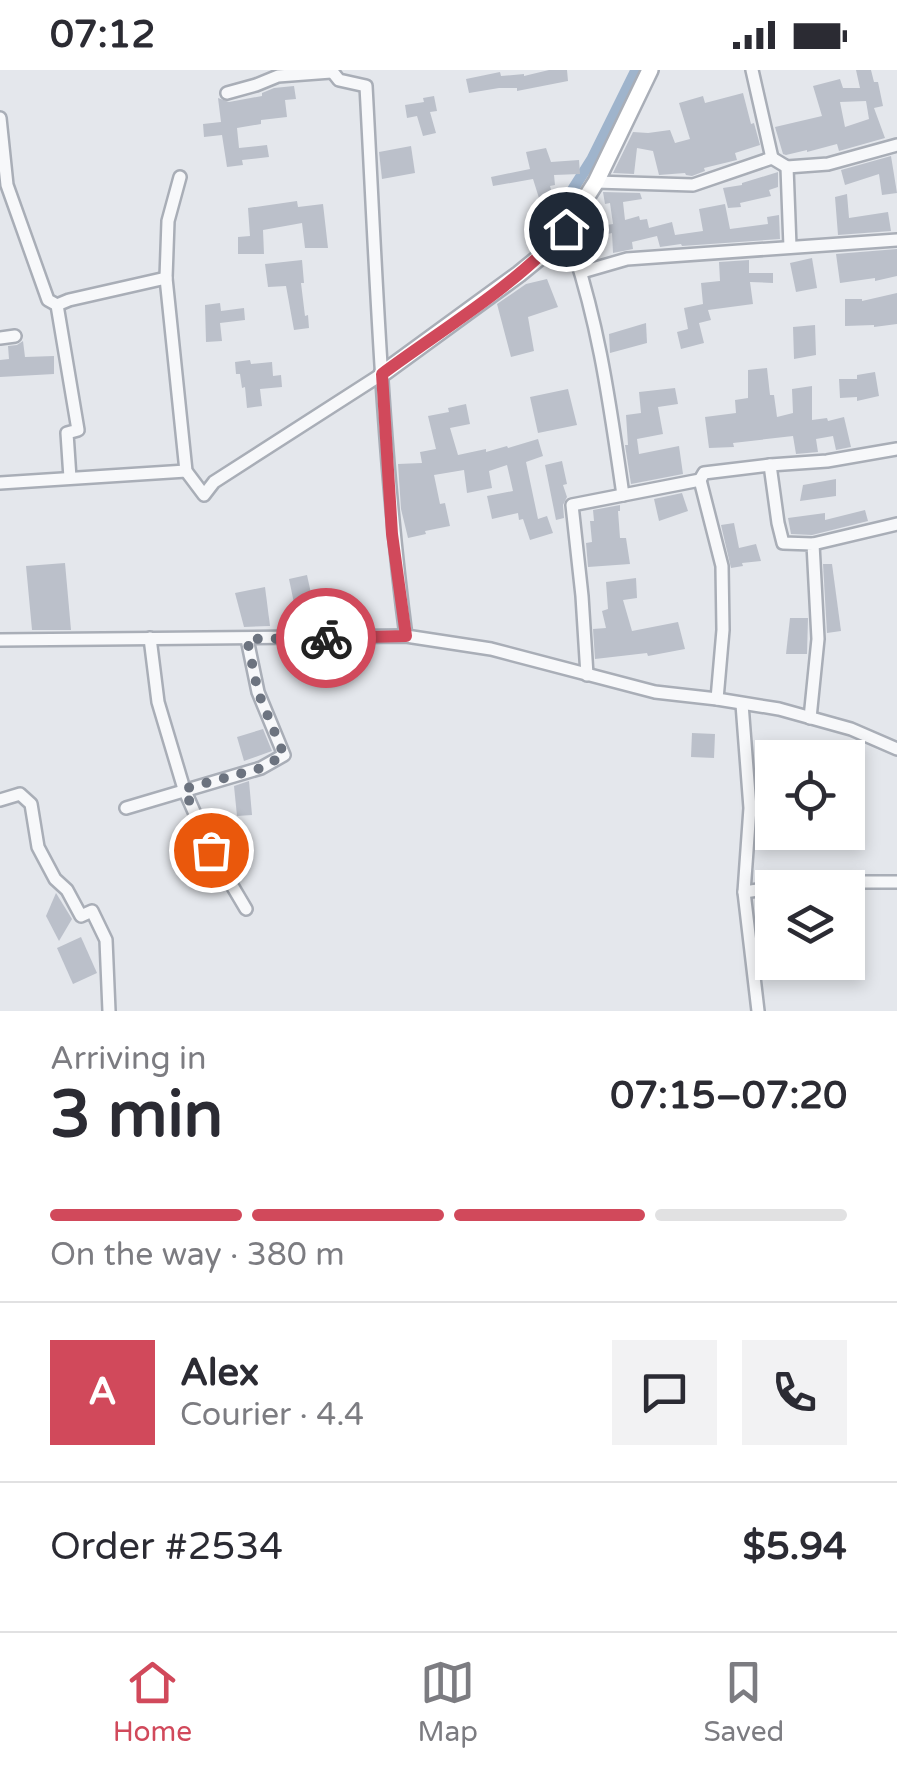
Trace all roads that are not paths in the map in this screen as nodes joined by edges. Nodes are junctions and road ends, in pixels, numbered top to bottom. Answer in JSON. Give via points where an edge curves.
{"nodes":[{"id":1,"x":650,"y":70,"type":"edge"},
{"id":2,"x":752,"y":70,"type":"edge"},
{"id":3,"x":331,"y":71,"type":"edge"},
{"id":4,"x":227,"y":92,"type":"dead end"},
{"id":5,"x":0,"y":118,"type":"edge"},
{"id":6,"x":897,"y":145,"type":"edge"},
{"id":7,"x":772,"y":158,"type":"junction"},
{"id":8,"x":787,"y":166,"type":"junction"},
{"id":9,"x":180,"y":177,"type":"dead end"},
{"id":10,"x":596,"y":182,"type":"junction"},
{"id":11,"x":566,"y":229,"type":"junction"},
{"id":12,"x":897,"y":240,"type":"edge"},
{"id":13,"x":790,"y":247,"type":"junction"},
{"id":14,"x":582,"y":272,"type":"junction"},
{"id":15,"x":166,"y":278,"type":"junction"},
{"id":16,"x":57,"y":305,"type":"junction"},
{"id":17,"x":15,"y":336,"type":"dead end"},
{"id":18,"x":0,"y":338,"type":"edge"},
{"id":19,"x":382,"y":374,"type":"junction"},
{"id":20,"x":897,"y":449,"type":"edge"},
{"id":21,"x":770,"y":465,"type":"junction"},
{"id":22,"x":186,"y":471,"type":"junction"},
{"id":23,"x":70,"y":478,"type":"junction"},
{"id":24,"x":700,"y":480,"type":"junction"},
{"id":25,"x":0,"y":483,"type":"edge"},
{"id":26,"x":623,"y":495,"type":"junction"},
{"id":27,"x":897,"y":524,"type":"edge"},
{"id":28,"x":813,"y":544,"type":"junction"},
{"id":29,"x":406,"y":636,"type":"junction"},
{"id":30,"x":150,"y":638,"type":"junction"},
{"id":31,"x":247,"y":639,"type":"junction"},
{"id":32,"x":0,"y":640,"type":"edge"},
{"id":33,"x":587,"y":676,"type":"junction"},
{"id":34,"x":718,"y":699,"type":"junction"},
{"id":35,"x":742,"y":704,"type":"junction"},
{"id":36,"x":810,"y":718,"type":"junction"},
{"id":37,"x":897,"y":749,"type":"edge"},
{"id":38,"x":184,"y":789,"type":"junction"},
{"id":39,"x":0,"y":800,"type":"edge"},
{"id":40,"x":126,"y":808,"type":"dead end"},
{"id":41,"x":865,"y":882,"type":"edge"},
{"id":42,"x":897,"y":882,"type":"edge"},
{"id":43,"x":755,"y":890,"type":"edge"},
{"id":44,"x":744,"y":892,"type":"junction"},
{"id":45,"x":246,"y":908,"type":"dead end"},
{"id":46,"x":109,"y":1011,"type":"edge"},
{"id":47,"x":758,"y":1011,"type":"edge"}],
"edges":[{"from":1,"to":10,"type":"street"},
{"from":2,"to":7,"type":"street"},
{"from":3,"to":4,"type":"street","via":[[278,76]]},
{"from":3,"to":19,"type":"street","via":[[339,80],[366,86]]},
{"from":5,"to":16,"type":"street","via":[[6,185],[48,300]]},
{"from":6,"to":8,"type":"street","via":[[828,164]]},
{"from":7,"to":8,"type":"street"},
{"from":7,"to":10,"type":"street","via":[[693,185]]},
{"from":8,"to":13,"type":"street"},
{"from":9,"to":15,"type":"street","via":[[168,221]]},
{"from":10,"to":11,"type":"street"},
{"from":11,"to":14,"type":"street"},
{"from":11,"to":19,"type":"street","via":[[519,274]]},
{"from":12,"to":13,"type":"street"},
{"from":13,"to":14,"type":"street","via":[[628,259]]},
{"from":14,"to":26,"type":"street"},
{"from":15,"to":16,"type":"street"},
{"from":15,"to":22,"type":"street"},
{"from":16,"to":23,"type":"street","via":[[78,430],[67,433]]},
{"from":17,"to":18,"type":"street"},
{"from":19,"to":22,"type":"street","via":[[214,482],[204,495]]},
{"from":19,"to":29,"type":"street"},
{"from":20,"to":21,"type":"street"},
{"from":21,"to":24,"type":"street","via":[[704,472]]},
{"from":21,"to":28,"type":"street","via":[[783,543]]},
{"from":22,"to":23,"type":"street"},
{"from":23,"to":25,"type":"street"},
{"from":24,"to":26,"type":"street"},
{"from":24,"to":34,"type":"street","via":[[722,566]]},
{"from":26,"to":33,"type":"street","via":[[572,505]]},
{"from":27,"to":28,"type":"street"},
{"from":28,"to":36,"type":"street","via":[[818,639]]},
{"from":29,"to":31,"type":"street"},
{"from":29,"to":33,"type":"street","via":[[491,649]]},
{"from":30,"to":31,"type":"street"},
{"from":30,"to":32,"type":"street"},
{"from":30,"to":38,"type":"street","via":[[158,702]]},
{"from":31,"to":38,"type":"street","via":[[258,692],[284,755]]},
{"from":33,"to":34,"type":"street"},
{"from":34,"to":35,"type":"street"},
{"from":35,"to":36,"type":"street"},
{"from":35,"to":44,"type":"street","via":[[750,808]]},
{"from":36,"to":37,"type":"street"},
{"from":38,"to":40,"type":"street"},
{"from":38,"to":45,"type":"street"},
{"from":39,"to":46,"type":"street","via":[[20,794],[30,804],[38,846],[55,879],[80,916],[92,911],[106,940]]},
{"from":41,"to":42,"type":"street"},
{"from":43,"to":44,"type":"street"},
{"from":44,"to":47,"type":"street"}]}
